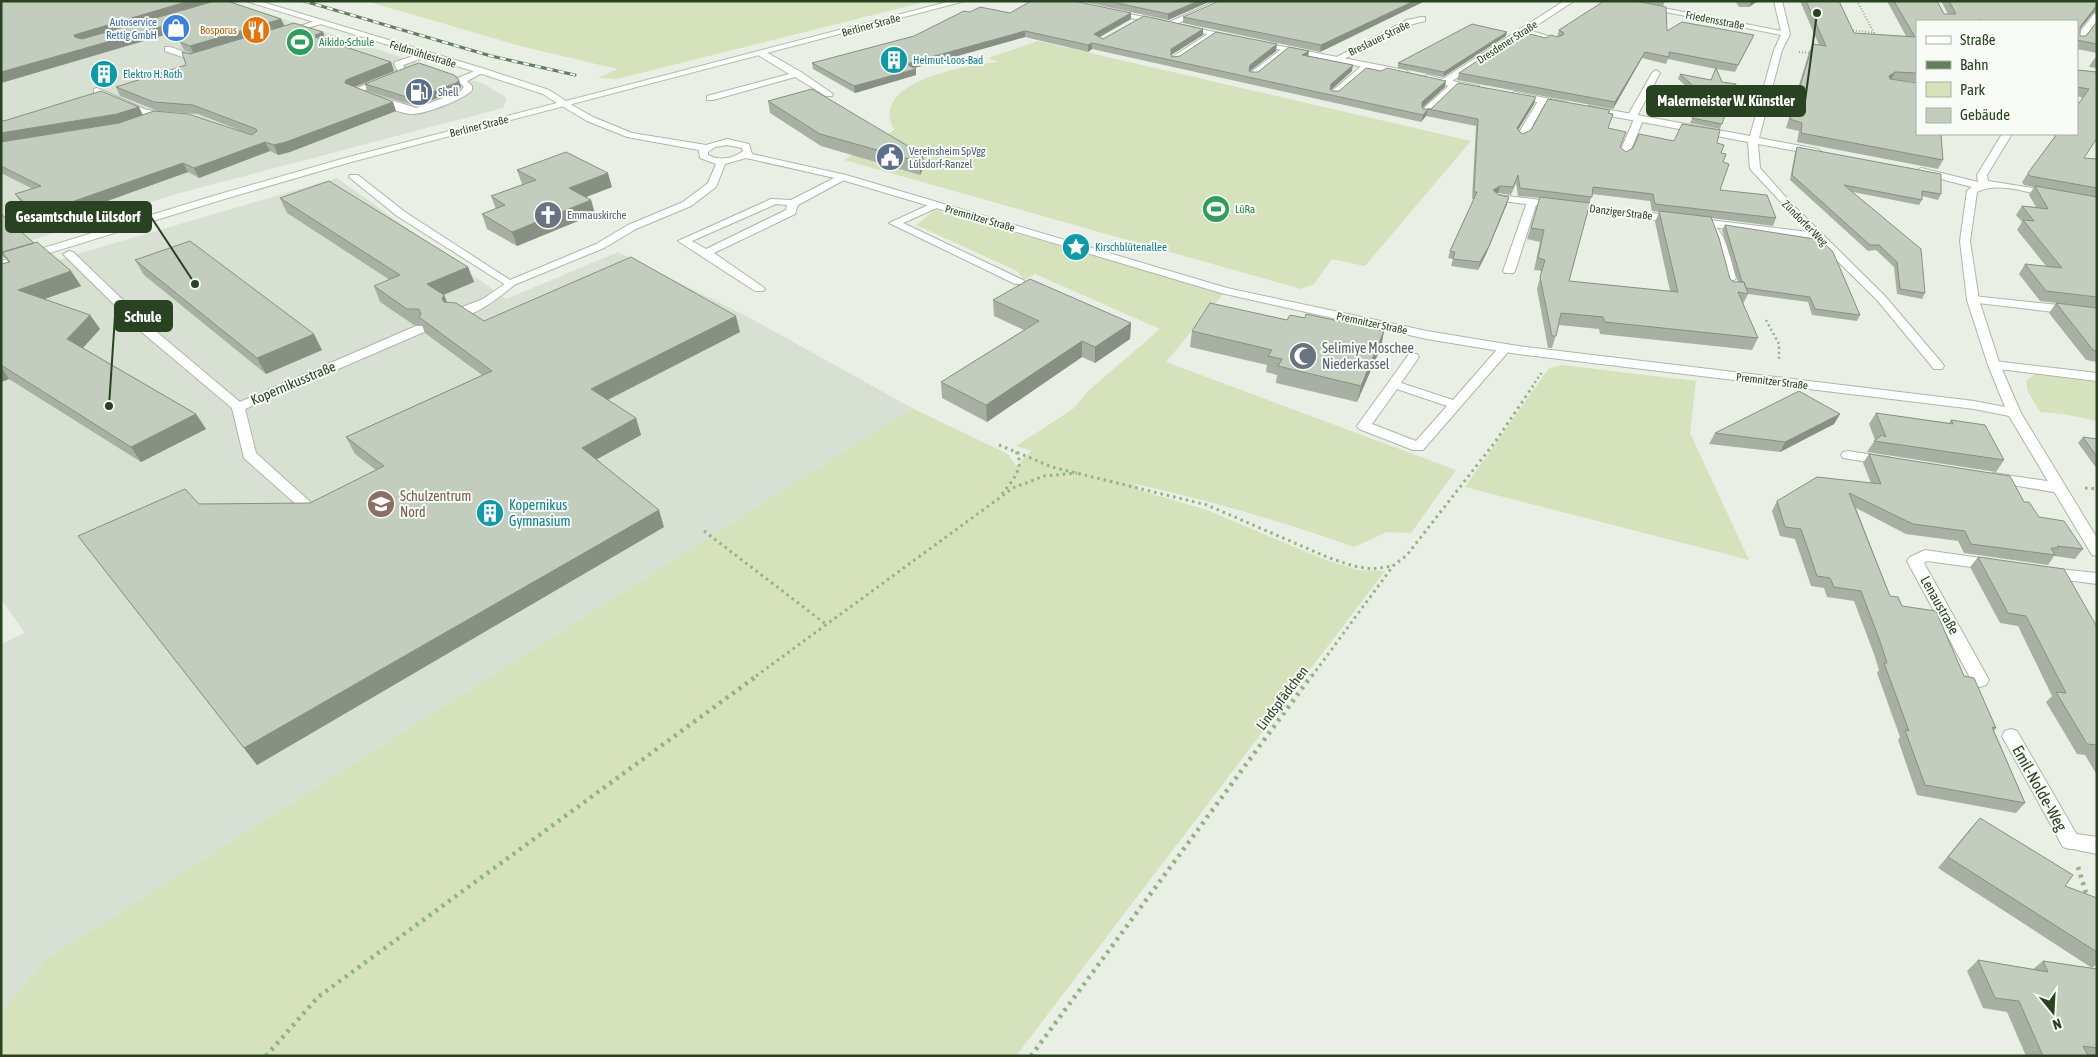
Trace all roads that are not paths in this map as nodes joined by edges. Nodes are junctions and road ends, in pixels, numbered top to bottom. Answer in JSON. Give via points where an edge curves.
{"nodes":[{"id":1,"x":250,"y":1,"type":"edge"},
{"id":2,"x":961,"y":1,"type":"edge"},
{"id":3,"x":1223,"y":1,"type":"edge"},
{"id":4,"x":1570,"y":1,"type":"edge"},
{"id":5,"x":1614,"y":1,"type":"edge"},
{"id":6,"x":1778,"y":1,"type":"edge"},
{"id":7,"x":1100,"y":10,"type":"edge"},
{"id":8,"x":2097,"y":16,"type":"edge"},
{"id":9,"x":1422,"y":19,"type":"dead end"},
{"id":10,"x":318,"y":22,"type":"junction"},
{"id":11,"x":1169,"y":24,"type":"junction"},
{"id":12,"x":1522,"y":31,"type":"junction"},
{"id":13,"x":280,"y":34,"type":"edge"},
{"id":14,"x":1214,"y":34,"type":"junction"},
{"id":15,"x":1786,"y":34,"type":"junction"},
{"id":16,"x":1556,"y":40,"type":"edge"},
{"id":17,"x":2078,"y":40,"type":"edge"},
{"id":18,"x":168,"y":49,"type":"dead end"},
{"id":19,"x":1287,"y":49,"type":"junction"},
{"id":20,"x":760,"y":53,"type":"junction"},
{"id":21,"x":214,"y":54,"type":"edge"},
{"id":22,"x":426,"y":54,"type":"junction"},
{"id":23,"x":1175,"y":58,"type":"edge"},
{"id":24,"x":1337,"y":59,"type":"junction"},
{"id":25,"x":1368,"y":65,"type":"junction"},
{"id":26,"x":482,"y":71,"type":"junction"},
{"id":27,"x":1656,"y":73,"type":"dead end"},
{"id":28,"x":798,"y":74,"type":"junction"},
{"id":29,"x":1253,"y":75,"type":"edge"},
{"id":30,"x":1444,"y":82,"type":"junction"},
{"id":31,"x":1454,"y":84,"type":"junction"},
{"id":32,"x":1483,"y":89,"type":"edge"},
{"id":33,"x":97,"y":91,"type":"edge"},
{"id":34,"x":1503,"y":93,"type":"edge"},
{"id":35,"x":829,"y":94,"type":"dead end"},
{"id":36,"x":1334,"y":94,"type":"edge"},
{"id":37,"x":710,"y":98,"type":"dead end"},
{"id":38,"x":1542,"y":100,"type":"junction"},
{"id":39,"x":565,"y":104,"type":"junction"},
{"id":40,"x":1425,"y":112,"type":"edge"},
{"id":41,"x":157,"y":116,"type":"junction"},
{"id":42,"x":176,"y":117,"type":"edge"},
{"id":43,"x":1636,"y":118,"type":"junction"},
{"id":44,"x":141,"y":122,"type":"edge"},
{"id":45,"x":2006,"y":135,"type":"edge"},
{"id":46,"x":1522,"y":136,"type":"edge"},
{"id":47,"x":1753,"y":141,"type":"junction"},
{"id":48,"x":706,"y":148,"type":"junction"},
{"id":49,"x":1624,"y":154,"type":"edge"},
{"id":50,"x":1830,"y":154,"type":"edge"},
{"id":51,"x":745,"y":155,"type":"junction"},
{"id":52,"x":722,"y":162,"type":"junction"},
{"id":53,"x":1907,"y":168,"type":"edge"},
{"id":54,"x":842,"y":177,"type":"junction"},
{"id":55,"x":354,"y":178,"type":"dead end"},
{"id":56,"x":1981,"y":186,"type":"junction"},
{"id":57,"x":2062,"y":196,"type":"edge"},
{"id":58,"x":1498,"y":198,"type":"edge"},
{"id":59,"x":1532,"y":202,"type":"junction"},
{"id":60,"x":793,"y":204,"type":"junction"},
{"id":61,"x":935,"y":205,"type":"junction"},
{"id":62,"x":1711,"y":223,"type":"junction"},
{"id":63,"x":1820,"y":237,"type":"junction"},
{"id":64,"x":706,"y":253,"type":"junction"},
{"id":65,"x":69,"y":254,"type":"dead end"},
{"id":66,"x":1,"y":265,"type":"edge"},
{"id":67,"x":1509,"y":271,"type":"dead end"},
{"id":68,"x":1019,"y":282,"type":"dead end"},
{"id":69,"x":510,"y":284,"type":"junction"},
{"id":70,"x":759,"y":289,"type":"dead end"},
{"id":71,"x":1733,"y":290,"type":"edge"},
{"id":72,"x":1973,"y":300,"type":"junction"},
{"id":73,"x":2097,"y":313,"type":"edge"},
{"id":74,"x":456,"y":314,"type":"edge"},
{"id":75,"x":420,"y":329,"type":"edge"},
{"id":76,"x":1505,"y":348,"type":"junction"},
{"id":77,"x":1414,"y":356,"type":"dead end"},
{"id":78,"x":1994,"y":365,"type":"junction"},
{"id":79,"x":1938,"y":366,"type":"dead end"},
{"id":80,"x":2097,"y":377,"type":"edge"},
{"id":81,"x":1393,"y":384,"type":"junction"},
{"id":82,"x":1456,"y":405,"type":"junction"},
{"id":83,"x":238,"y":407,"type":"junction"},
{"id":84,"x":2014,"y":413,"type":"junction"},
{"id":85,"x":1848,"y":455,"type":"dead end"},
{"id":86,"x":1906,"y":464,"type":"edge"},
{"id":87,"x":1982,"y":476,"type":"edge"},
{"id":88,"x":2059,"y":488,"type":"junction"},
{"id":89,"x":312,"y":511,"type":"edge"},
{"id":90,"x":2097,"y":551,"type":"edge"},
{"id":91,"x":2005,"y":567,"type":"edge"},
{"id":92,"x":2032,"y":571,"type":"edge"},
{"id":93,"x":2097,"y":579,"type":"edge"},
{"id":94,"x":1980,"y":680,"type":"dead end"},
{"id":95,"x":2011,"y":736,"type":"dead end"},
{"id":96,"x":2097,"y":846,"type":"edge"}],
"edges":[{"from":1,"to":10,"type":"street","name":"Feldmühlestraße"},
{"from":2,"to":20,"type":"street","name":"Berliner Straße"},
{"from":3,"to":11,"type":"street"},
{"from":4,"to":12,"type":"street","name":"Dresdener Straße"},
{"from":5,"to":15,"type":"street","name":"Friedensstraße"},
{"from":6,"to":15,"type":"street"},
{"from":7,"to":11,"type":"street","name":"Breslauer Straße","via":[[1138,21]]},
{"from":8,"to":17,"type":"street"},
{"from":9,"to":24,"type":"street","name":"Breslauer Straße"},
{"from":10,"to":13,"type":"street"},
{"from":10,"to":22,"type":"street","name":"Feldmühlestraße"},
{"from":11,"to":14,"type":"street","name":"Breslauer Straße"},
{"from":12,"to":16,"type":"street"},
{"from":12,"to":30,"type":"street","name":"Dresdener Straße"},
{"from":14,"to":19,"type":"street","name":"Breslauer Straße"},
{"from":14,"to":23,"type":"street"},
{"from":15,"to":47,"type":"street","name":"Zündorfer Weg","via":[[1778,50]]},
{"from":18,"to":21,"type":"street","via":[[194,59]]},
{"from":19,"to":24,"type":"street","name":"Breslauer Straße"},
{"from":19,"to":29,"type":"street"},
{"from":20,"to":28,"type":"street"},
{"from":20,"to":39,"type":"street","name":"Berliner Straße"},
{"from":22,"to":26,"type":"street","name":"Feldmühlestraße"},
{"from":22,"to":26,"type":"street","via":[[398,64],[403,72],[387,81],[354,90],[410,111],[424,110],[463,94],[468,86],[457,81]]},
{"from":24,"to":25,"type":"street","name":"Breslauer Straße"},
{"from":25,"to":30,"type":"street","name":"Breslauer Straße"},
{"from":25,"to":36,"type":"street","name":"Breslauer Straße"},
{"from":26,"to":39,"type":"street","name":"Feldmühlestraße","via":[[546,92]]},
{"from":27,"to":43,"type":"street"},
{"from":28,"to":35,"type":"street"},
{"from":28,"to":37,"type":"street"},
{"from":30,"to":31,"type":"street","name":"Breslauer Straße"},
{"from":31,"to":32,"type":"street","name":"Breslauer Straße"},
{"from":31,"to":40,"type":"street"},
{"from":33,"to":41,"type":"street"},
{"from":34,"to":38,"type":"street"},
{"from":38,"to":43,"type":"street"},
{"from":38,"to":46,"type":"street"},
{"from":39,"to":48,"type":"street","via":[[590,119],[630,135]]},
{"from":39,"to":66,"type":"street","name":"Berliner Straße","via":[[348,160]]},
{"from":41,"to":42,"type":"street"},
{"from":41,"to":44,"type":"street"},
{"from":43,"to":47,"type":"street"},
{"from":43,"to":49,"type":"street"},
{"from":45,"to":56,"type":"street","via":[[1982,175]]},
{"from":47,"to":50,"type":"street"},
{"from":47,"to":63,"type":"street","name":"Zündorfer Weg","via":[[1755,169]]},
{"from":48,"to":51,"type":"street","via":[[727,142],[741,143],[748,148]]},
{"from":48,"to":52,"type":"street","via":[[703,156]]},
{"from":51,"to":52,"type":"street","name":"Premnitzer Straße"},
{"from":51,"to":54,"type":"street","name":"Premnitzer Straße"},
{"from":52,"to":69,"type":"street","via":[[712,185],[687,204]]},
{"from":53,"to":56,"type":"street"},
{"from":54,"to":60,"type":"street"},
{"from":54,"to":61,"type":"street","name":"Premnitzer Straße"},
{"from":55,"to":69,"type":"street","via":[[401,214]]},
{"from":56,"to":57,"type":"street","via":[[2003,186]]},
{"from":56,"to":72,"type":"street","via":[[1972,191],[1965,241]]},
{"from":58,"to":59,"type":"street","name":"Danziger Straße"},
{"from":59,"to":62,"type":"street","name":"Danziger Straße"},
{"from":59,"to":67,"type":"street"},
{"from":60,"to":64,"type":"street","via":[[791,212]]},
{"from":60,"to":64,"type":"street","via":[[775,201],[683,241]]},
{"from":61,"to":68,"type":"street","via":[[894,224]]},
{"from":61,"to":76,"type":"street","name":"Premnitzer Straße","via":[[1225,291],[1427,335]]},
{"from":62,"to":63,"type":"street","name":"Danziger Straße"},
{"from":62,"to":71,"type":"street"},
{"from":63,"to":79,"type":"street","name":"Zündorfer Weg","via":[[1881,298]]},
{"from":64,"to":70,"type":"street"},
{"from":65,"to":83,"type":"street","name":"Kopernikusstraße","via":[[148,331]]},
{"from":69,"to":74,"type":"street","via":[[487,301]]},
{"from":72,"to":73,"type":"street"},
{"from":72,"to":78,"type":"street"},
{"from":75,"to":83,"type":"street","name":"Kopernikusstraße"},
{"from":76,"to":82,"type":"street"},
{"from":76,"to":84,"type":"street","name":"Premnitzer Straße","via":[[1964,404]]},
{"from":77,"to":81,"type":"street"},
{"from":78,"to":80,"type":"street"},
{"from":78,"to":84,"type":"street"},
{"from":81,"to":82,"type":"street"},
{"from":81,"to":82,"type":"street","via":[[1364,426],[1418,448]]},
{"from":83,"to":89,"type":"street","via":[[249,455]]},
{"from":84,"to":88,"type":"street"},
{"from":85,"to":86,"type":"street"},
{"from":87,"to":88,"type":"street"},
{"from":88,"to":90,"type":"street"},
{"from":91,"to":94,"type":"street","name":"Lenaustraße","via":[[1925,555],[1915,561]]},
{"from":92,"to":93,"type":"street"},
{"from":95,"to":96,"type":"street","name":"Emil-Nolde-Weg","via":[[2070,841]]}]}
